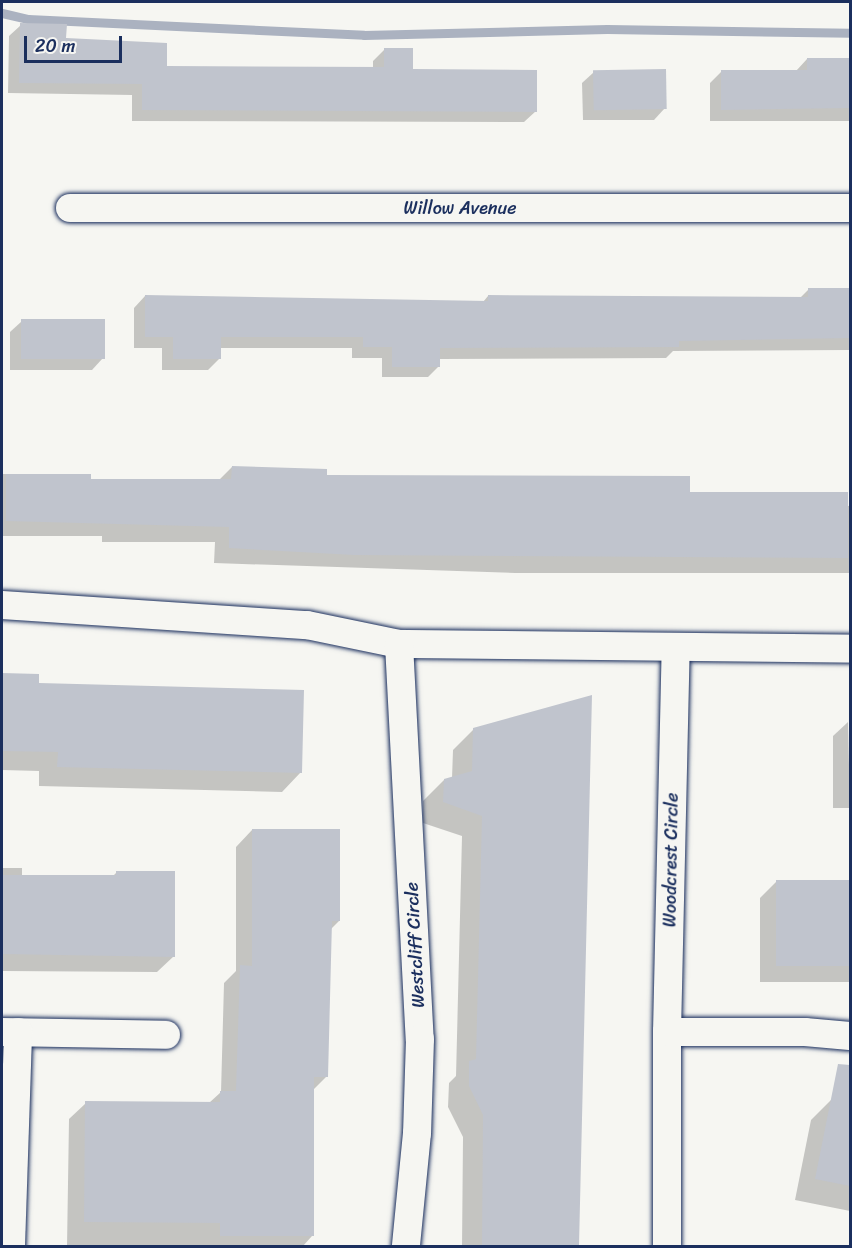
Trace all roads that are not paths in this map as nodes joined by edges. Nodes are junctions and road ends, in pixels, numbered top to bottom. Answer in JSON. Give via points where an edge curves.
{"nodes":[{"id":1,"x":70,"y":208,"type":"dead end"},
{"id":2,"x":850,"y":208,"type":"edge"},
{"id":3,"x":2,"y":604,"type":"edge"},
{"id":4,"x":399,"y":644,"type":"junction"},
{"id":5,"x":676,"y":647,"type":"junction"},
{"id":6,"x":850,"y":649,"type":"edge"},
{"id":7,"x":10,"y":1032,"type":"edge"},
{"id":8,"x":667,"y":1032,"type":"junction"},
{"id":9,"x":166,"y":1035,"type":"dead end"},
{"id":10,"x":850,"y":1036,"type":"edge"},
{"id":11,"x":11,"y":1246,"type":"edge"},
{"id":12,"x":406,"y":1246,"type":"edge"},
{"id":13,"x":667,"y":1246,"type":"edge"}],
"edges":[{"from":1,"to":2,"type":"street","name":"Willow Avenue"},
{"from":3,"to":4,"type":"street","via":[[307,625]]},
{"from":4,"to":5,"type":"street"},
{"from":4,"to":12,"type":"street","name":"Westcliff Circle","via":[[420,1039],[417,1132]]},
{"from":5,"to":6,"type":"street"},
{"from":5,"to":8,"type":"street","name":"Woodcrest Circle"},
{"from":7,"to":9,"type":"street"},
{"from":7,"to":11,"type":"street"},
{"from":8,"to":10,"type":"street","via":[[805,1032]]},
{"from":8,"to":13,"type":"street","name":"Woodcrest Circle"}]}
